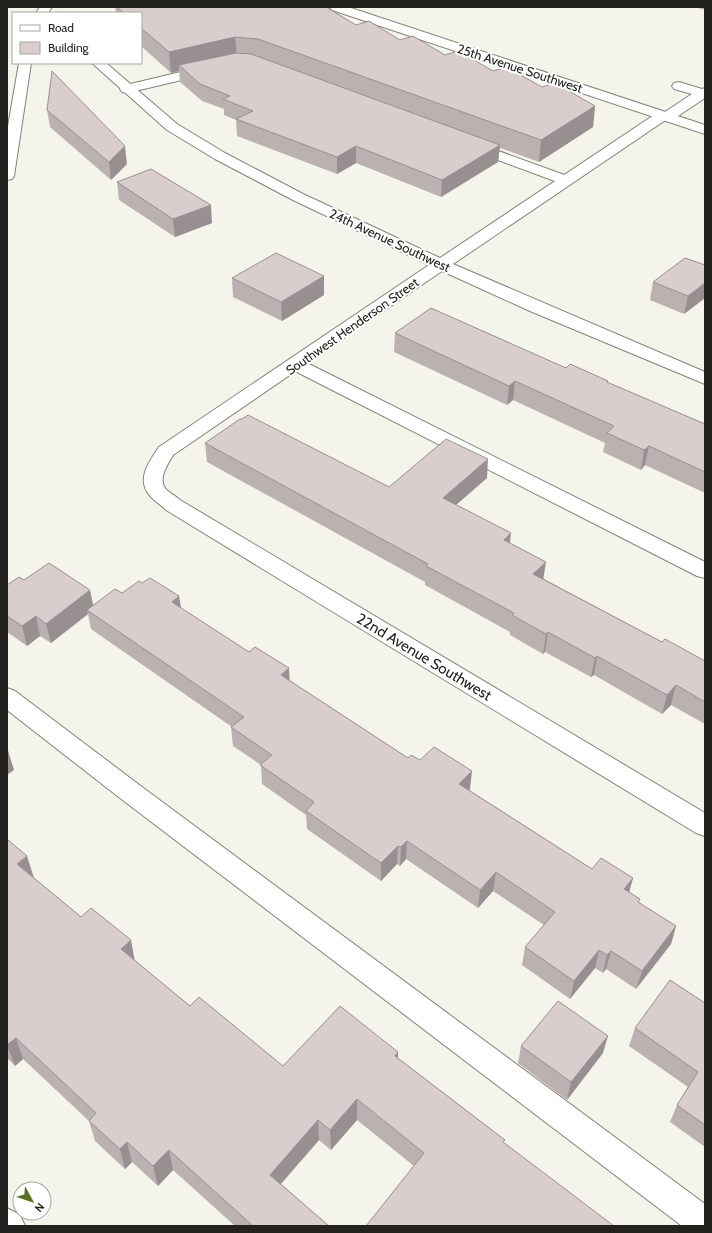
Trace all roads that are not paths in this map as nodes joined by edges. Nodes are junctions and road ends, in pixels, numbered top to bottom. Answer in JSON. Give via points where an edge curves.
{"nodes":[{"id":1,"x":336,"y":7,"type":"edge"},
{"id":2,"x":211,"y":59,"type":"edge"},
{"id":3,"x":26,"y":64,"type":"edge"},
{"id":4,"x":99,"y":64,"type":"edge"},
{"id":5,"x":679,"y":86,"type":"dead end"},
{"id":6,"x":127,"y":89,"type":"junction"},
{"id":7,"x":704,"y":93,"type":"edge"},
{"id":8,"x":665,"y":117,"type":"junction"},
{"id":9,"x":705,"y":130,"type":"edge"},
{"id":10,"x":462,"y":142,"type":"edge"},
{"id":11,"x":8,"y":169,"type":"edge"},
{"id":12,"x":565,"y":180,"type":"junction"},
{"id":13,"x":441,"y":265,"type":"junction"},
{"id":14,"x":297,"y":364,"type":"junction"},
{"id":15,"x":705,"y":379,"type":"edge"},
{"id":16,"x":153,"y":479,"type":"joint"},
{"id":17,"x":705,"y":571,"type":"edge"},
{"id":18,"x":7,"y":697,"type":"edge"},
{"id":19,"x":705,"y":826,"type":"edge"},
{"id":20,"x":7,"y":1224,"type":"edge"},
{"id":21,"x":705,"y":1224,"type":"edge"},
{"id":22,"x":9,"y":1226,"type":"edge"}],
"edges":[{"from":1,"to":8,"type":"street","name":"25th Avenue Southwest"},
{"from":2,"to":6,"type":"street","via":[[221,66]]},
{"from":3,"to":11,"type":"street"},
{"from":4,"to":6,"type":"street","name":"24th Avenue Southwest"},
{"from":5,"to":7,"type":"street"},
{"from":6,"to":13,"type":"street","name":"24th Avenue Southwest","via":[[172,127],[220,156],[298,197]]},
{"from":7,"to":8,"type":"street","name":"Southwest Henderson Street"},
{"from":8,"to":9,"type":"street","name":"25th Avenue Southwest"},
{"from":8,"to":12,"type":"street","name":"Southwest Henderson Street"},
{"from":10,"to":12,"type":"street"},
{"from":12,"to":13,"type":"street","name":"Southwest Henderson Street"},
{"from":13,"to":14,"type":"street","name":"Southwest Henderson Street"},
{"from":13,"to":15,"type":"street","name":"24th Avenue Southwest"},
{"from":14,"to":16,"type":"street","name":"Southwest Henderson Street","via":[[166,451],[155,468]]},
{"from":14,"to":17,"type":"street"},
{"from":16,"to":19,"type":"street","name":"22nd Avenue Southwest","via":[[156,490],[173,505]]},
{"from":18,"to":21,"type":"street"},
{"from":20,"to":22,"type":"street"}]}
